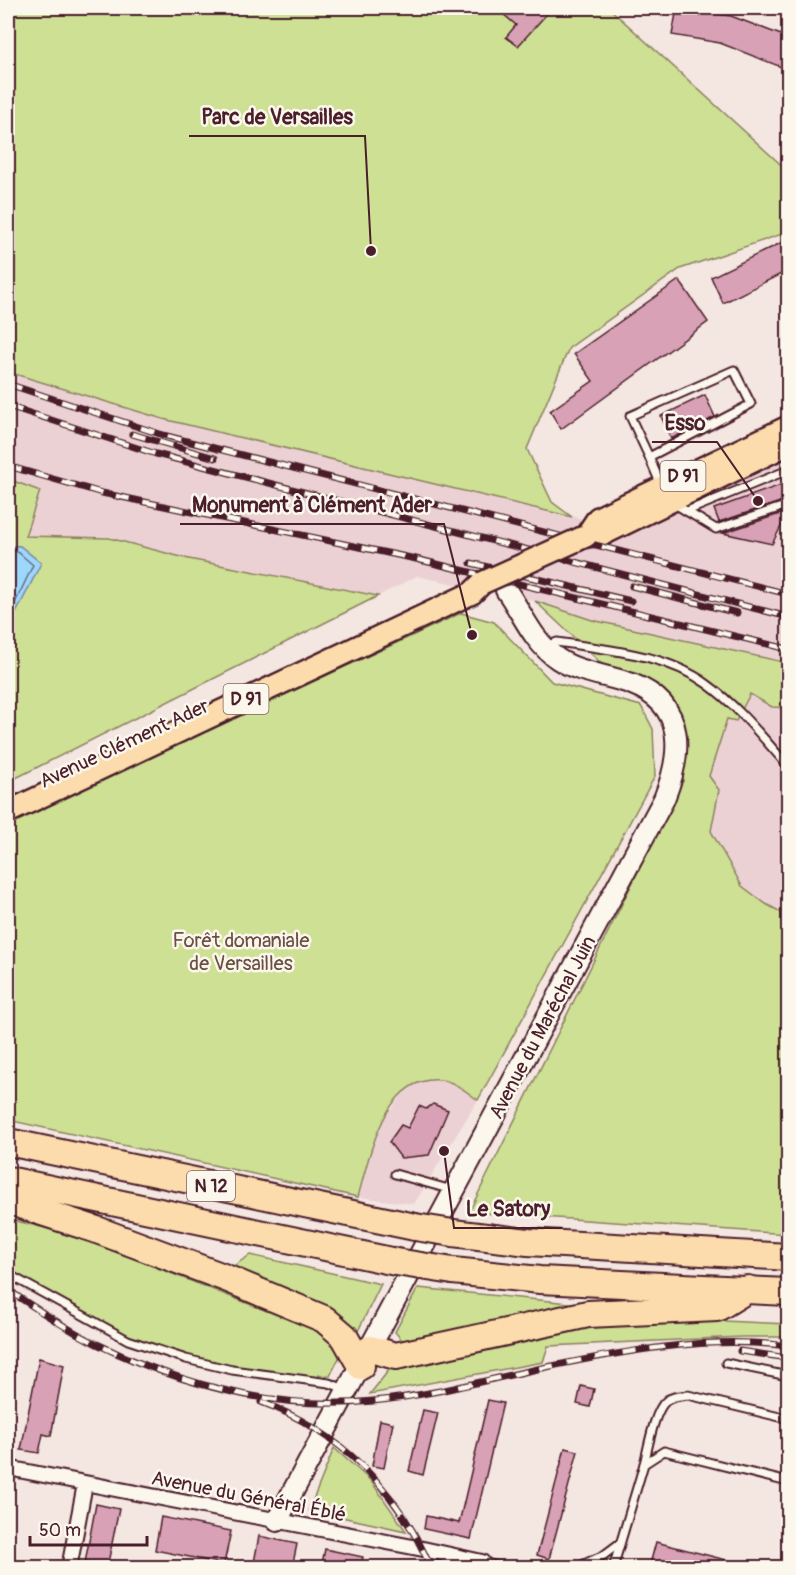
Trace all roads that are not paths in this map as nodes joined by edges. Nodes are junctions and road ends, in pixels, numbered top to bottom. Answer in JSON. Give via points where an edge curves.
{"nodes":[{"id":1,"x":789,"y":427,"type":"edge"},
{"id":2,"x":789,"y":444,"type":"edge"},
{"id":3,"x":649,"y":457,"type":"junction"},
{"id":4,"x":789,"y":471,"type":"edge"},
{"id":5,"x":671,"y":501,"type":"junction"},
{"id":6,"x":789,"y":505,"type":"edge"},
{"id":7,"x":482,"y":584,"type":"junction"},
{"id":8,"x":506,"y":590,"type":"dead end"},
{"id":9,"x":545,"y":647,"type":"junction"},
{"id":10,"x":789,"y":766,"type":"edge"},
{"id":11,"x":8,"y":798,"type":"edge"},
{"id":12,"x":8,"y":812,"type":"edge"},
{"id":13,"x":8,"y":1142,"type":"edge"},
{"id":14,"x":395,"y":1174,"type":"dead end"},
{"id":15,"x":8,"y":1180,"type":"edge"},
{"id":16,"x":454,"y":1190,"type":"junction"},
{"id":17,"x":8,"y":1201,"type":"edge"},
{"id":18,"x":789,"y":1257,"type":"edge"},
{"id":19,"x":8,"y":1274,"type":"edge"},
{"id":20,"x":748,"y":1289,"type":"junction"},
{"id":21,"x":789,"y":1292,"type":"edge"},
{"id":22,"x":365,"y":1357,"type":"junction"},
{"id":23,"x":726,"y":1363,"type":"dead end"},
{"id":24,"x":789,"y":1376,"type":"edge"},
{"id":25,"x":347,"y":1390,"type":"junction"},
{"id":26,"x":789,"y":1419,"type":"edge"},
{"id":27,"x":644,"y":1464,"type":"junction"},
{"id":28,"x":8,"y":1468,"type":"edge"},
{"id":29,"x":789,"y":1482,"type":"edge"},
{"id":30,"x":85,"y":1484,"type":"junction"},
{"id":31,"x":277,"y":1521,"type":"junction"},
{"id":32,"x":620,"y":1543,"type":"junction"},
{"id":33,"x":482,"y":1565,"type":"edge"},
{"id":34,"x":69,"y":1568,"type":"edge"},
{"id":35,"x":507,"y":1568,"type":"edge"},
{"id":36,"x":575,"y":1568,"type":"edge"},
{"id":37,"x":613,"y":1568,"type":"edge"}],
"edges":[{"from":1,"to":5,"type":"main road","number":"D 91"},
{"from":2,"to":5,"type":"main road","number":"D 91"},
{"from":3,"to":3,"type":"lane","via":[[630,416],[734,370],[751,404]]},
{"from":3,"to":5,"type":"lane"},
{"from":4,"to":5,"type":"lane"},
{"from":5,"to":6,"type":"lane","via":[[716,529]]},
{"from":5,"to":7,"type":"main road","number":"D 91","bridge":true},
{"from":7,"to":11,"type":"main road","name":"Avenue Clément Ader","number":"D 91","via":[[453,589]]},
{"from":7,"to":12,"type":"main road","name":"Avenue Clément Ader","number":"D 91","via":[[472,593]]},
{"from":8,"to":9,"type":"street","name":"Avenue du Maréchal Juin","via":[[528,628]]},
{"from":9,"to":10,"type":"lane","via":[[557,642],[628,653],[679,669],[706,683],[741,713]]},
{"from":9,"to":16,"type":"street","name":"Avenue du Maréchal Juin","via":[[557,659],[632,684],[658,700],[672,720],[677,759],[664,800]]},
{"from":13,"to":18,"type":"highway","number":"N 12","bridge":true,"via":[[453,1233],[528,1242]]},
{"from":14,"to":16,"type":"lane"},
{"from":15,"to":20,"type":"highway","number":"N 12","bridge":true,"via":[[453,1271],[540,1280]]},
{"from":16,"to":22,"type":"street","name":"Avenue du Maréchal Juin"},
{"from":17,"to":22,"type":"highway","via":[[226,1278],[324,1319]]},
{"from":19,"to":25,"type":"lane","via":[[138,1343],[232,1370],[329,1383]]},
{"from":20,"to":21,"type":"highway","number":"N 12"},
{"from":20,"to":22,"type":"highway","via":[[717,1308],[588,1314],[396,1356]]},
{"from":22,"to":25,"type":"street","name":"Avenue du Maréchal Juin"},
{"from":23,"to":24,"type":"lane"},
{"from":25,"to":31,"type":"street","name":"Avenue du Maréchal Juin"},
{"from":26,"to":27,"type":"lane","via":[[688,1395],[675,1396],[659,1409]]},
{"from":27,"to":29,"type":"lane","via":[[664,1451]]},
{"from":27,"to":32,"type":"lane"},
{"from":28,"to":30,"type":"street","name":"Avenue du Général Éblé"},
{"from":30,"to":31,"type":"street","name":"Avenue du Général Éblé"},
{"from":30,"to":34,"type":"street"},
{"from":31,"to":33,"type":"street","name":"Avenue du Général Éblé"},
{"from":32,"to":36,"type":"lane"},
{"from":32,"to":37,"type":"lane"},
{"from":33,"to":35,"type":"lane"}]}
